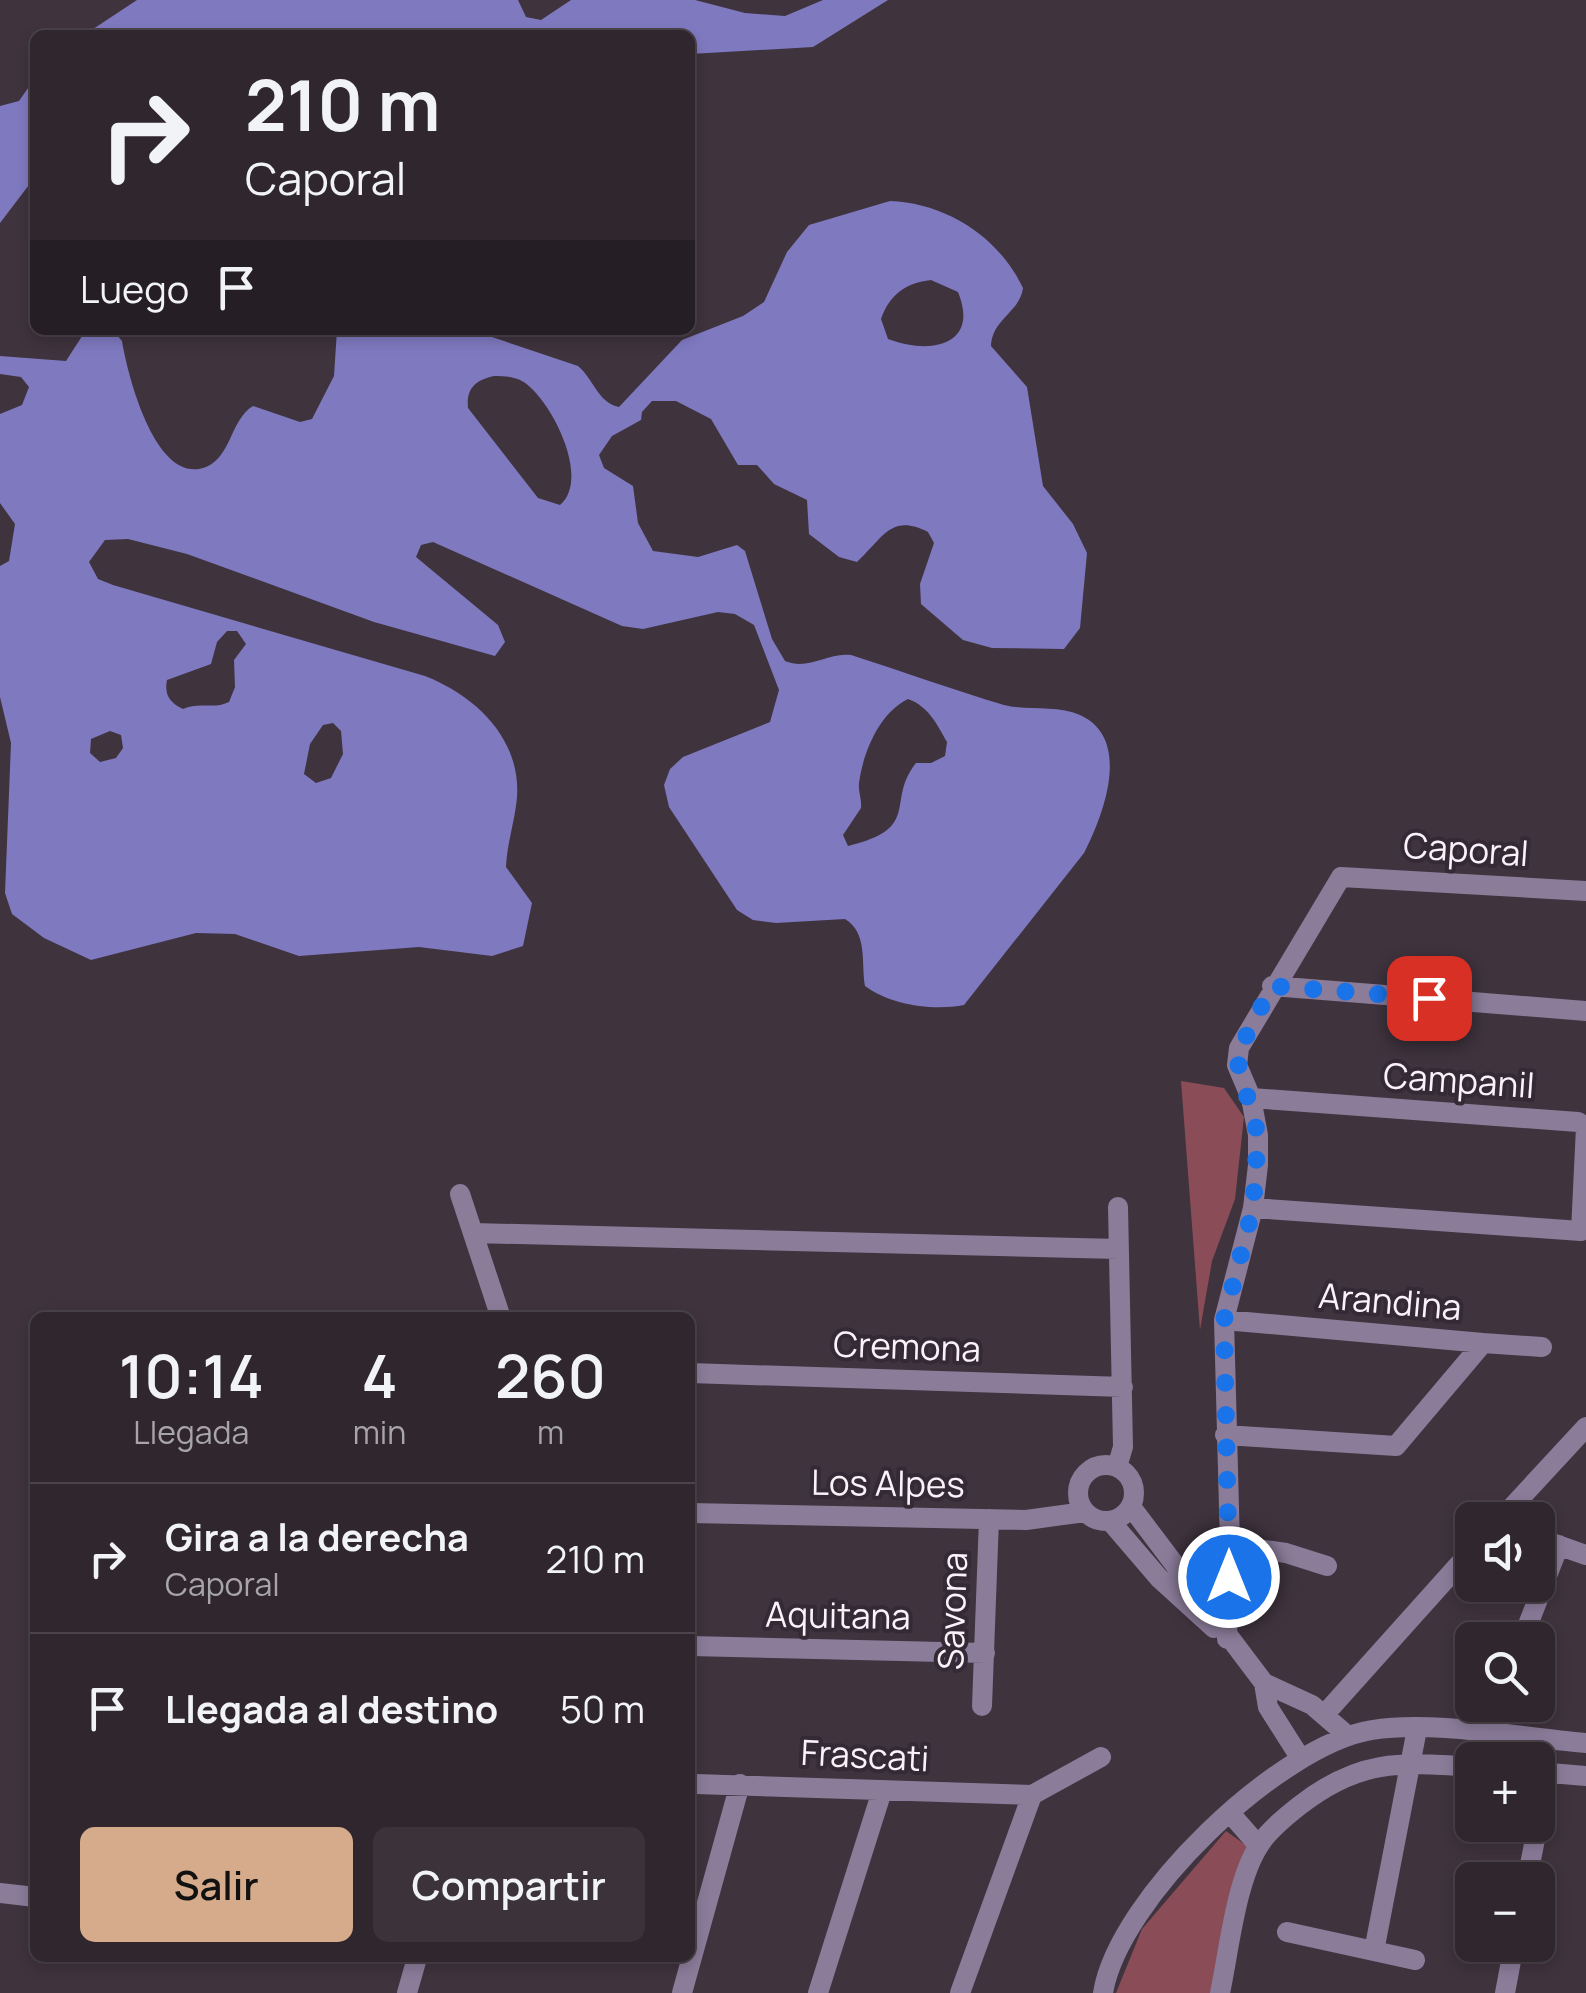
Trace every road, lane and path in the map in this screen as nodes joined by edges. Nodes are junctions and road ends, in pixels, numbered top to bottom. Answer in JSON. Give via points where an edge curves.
{"nodes":[{"id":1,"x":1586,"y":891,"type":"edge"},
{"id":2,"x":1272,"y":986,"type":"junction"},
{"id":3,"x":1586,"y":1010,"type":"edge"},
{"id":4,"x":1252,"y":1098,"type":"junction"},
{"id":5,"x":460,"y":1194,"type":"dead end"},
{"id":6,"x":1118,"y":1207,"type":"dead end"},
{"id":7,"x":1253,"y":1208,"type":"junction"},
{"id":8,"x":473,"y":1233,"type":"junction"},
{"id":9,"x":1118,"y":1250,"type":"junction"},
{"id":10,"x":499,"y":1312,"type":"edge"},
{"id":11,"x":1224,"y":1320,"type":"junction"},
{"id":12,"x":1483,"y":1343,"type":"junction"},
{"id":13,"x":1542,"y":1347,"type":"dead end"},
{"id":14,"x":695,"y":1373,"type":"edge"},
{"id":15,"x":1123,"y":1386,"type":"junction"},
{"id":16,"x":1586,"y":1427,"type":"edge"},
{"id":17,"x":1225,"y":1435,"type":"junction"},
{"id":18,"x":1118,"y":1467,"type":"junction"},
{"id":19,"x":1517,"y":1502,"type":"edge"},
{"id":20,"x":1132,"y":1508,"type":"junction"},
{"id":21,"x":1085,"y":1512,"type":"junction"},
{"id":22,"x":695,"y":1513,"type":"edge"},
{"id":23,"x":989,"y":1519,"type":"junction"},
{"id":24,"x":1111,"y":1522,"type":"junction"},
{"id":25,"x":1555,"y":1543,"type":"edge"},
{"id":26,"x":1560,"y":1545,"type":"junction"},
{"id":27,"x":1230,"y":1546,"type":"junction"},
{"id":28,"x":1586,"y":1555,"type":"edge"},
{"id":29,"x":1327,"y":1566,"type":"dead end"},
{"id":30,"x":1455,"y":1569,"type":"edge"},
{"id":31,"x":1529,"y":1622,"type":"edge"},
{"id":32,"x":1227,"y":1639,"type":"junction"},
{"id":33,"x":695,"y":1646,"type":"edge"},
{"id":34,"x":985,"y":1653,"type":"junction"},
{"id":35,"x":1264,"y":1683,"type":"junction"},
{"id":36,"x":982,"y":1706,"type":"dead end"},
{"id":37,"x":1324,"y":1716,"type":"junction"},
{"id":38,"x":1490,"y":1722,"type":"edge"},
{"id":39,"x":1417,"y":1729,"type":"junction"},
{"id":40,"x":1485,"y":1735,"type":"junction"},
{"id":41,"x":1348,"y":1736,"type":"junction"},
{"id":42,"x":1586,"y":1743,"type":"edge"},
{"id":43,"x":1101,"y":1757,"type":"dead end"},
{"id":44,"x":1301,"y":1759,"type":"junction"},
{"id":45,"x":1455,"y":1769,"type":"edge"},
{"id":46,"x":1407,"y":1773,"type":"junction"},
{"id":47,"x":1555,"y":1773,"type":"edge"},
{"id":48,"x":1586,"y":1776,"type":"edge"},
{"id":49,"x":696,"y":1784,"type":"dead end"},
{"id":50,"x":740,"y":1784,"type":"junction"},
{"id":51,"x":882,"y":1791,"type":"junction"},
{"id":52,"x":1032,"y":1795,"type":"junction"},
{"id":53,"x":1230,"y":1813,"type":"junction"},
{"id":54,"x":1258,"y":1845,"type":"junction"},
{"id":55,"x":0,"y":1893,"type":"edge"},
{"id":56,"x":30,"y":1896,"type":"edge"},
{"id":57,"x":1287,"y":1932,"type":"dead end"},
{"id":58,"x":695,"y":1946,"type":"edge"},
{"id":59,"x":1374,"y":1952,"type":"junction"},
{"id":60,"x":1415,"y":1960,"type":"dead end"},
{"id":61,"x":417,"y":1962,"type":"edge"},
{"id":62,"x":691,"y":1962,"type":"edge"},
{"id":63,"x":1511,"y":1962,"type":"edge"},
{"id":64,"x":407,"y":1993,"type":"edge"},
{"id":65,"x":682,"y":1993,"type":"edge"},
{"id":66,"x":818,"y":1993,"type":"edge"},
{"id":67,"x":960,"y":1993,"type":"edge"},
{"id":68,"x":1103,"y":1993,"type":"edge"},
{"id":69,"x":1220,"y":1993,"type":"edge"},
{"id":70,"x":1505,"y":1993,"type":"edge"}],
"edges":[{"from":1,"to":2,"type":"street","name":"Caporal","via":[[1341,877]]},
{"from":2,"to":3,"type":"street"},
{"from":2,"to":4,"type":"street","via":[[1236,1056]]},
{"from":4,"to":7,"type":"street","via":[[1258,1135]]},
{"from":4,"to":7,"type":"street","name":"Campanil","via":[[1586,1127],[1584,1227],[1576,1232]]},
{"from":5,"to":8,"type":"street"},
{"from":6,"to":9,"type":"street"},
{"from":7,"to":11,"type":"street"},
{"from":8,"to":9,"type":"street"},
{"from":8,"to":10,"type":"street"},
{"from":9,"to":15,"type":"street"},
{"from":11,"to":12,"type":"street","name":"Arandina"},
{"from":11,"to":17,"type":"street"},
{"from":12,"to":13,"type":"street"},
{"from":12,"to":17,"type":"street","name":"Arandina","via":[[1396,1446]]},
{"from":14,"to":15,"type":"street","name":"Cremona"},
{"from":15,"to":18,"type":"street"},
{"from":16,"to":19,"type":"street"},
{"from":17,"to":27,"type":"street"},
{"from":18,"to":20,"type":"street","via":[[1134,1484]]},
{"from":18,"to":21,"type":"street","via":[[1086,1473],[1078,1492]]},
{"from":20,"to":24,"type":"street"},
{"from":20,"to":32,"type":"street"},
{"from":21,"to":23,"type":"street","name":"Los Alpes"},
{"from":21,"to":24,"type":"street"},
{"from":22,"to":23,"type":"street","name":"Los Alpes"},
{"from":23,"to":34,"type":"street","name":"Savona"},
{"from":24,"to":32,"type":"street","via":[[1159,1578]]},
{"from":25,"to":26,"type":"street"},
{"from":26,"to":28,"type":"street"},
{"from":26,"to":31,"type":"street"},
{"from":27,"to":29,"type":"street"},
{"from":27,"to":32,"type":"street"},
{"from":30,"to":37,"type":"street"},
{"from":32,"to":35,"type":"street"},
{"from":33,"to":34,"type":"street","name":"Aquitana"},
{"from":34,"to":36,"type":"street","name":"Savona"},
{"from":35,"to":37,"type":"street"},
{"from":35,"to":44,"type":"street","via":[[1268,1707]]},
{"from":37,"to":41,"type":"street"},
{"from":38,"to":40,"type":"street"},
{"from":39,"to":40,"type":"street"},
{"from":39,"to":41,"type":"street"},
{"from":39,"to":46,"type":"street"},
{"from":40,"to":42,"type":"street"},
{"from":41,"to":44,"type":"street"},
{"from":43,"to":52,"type":"street"},
{"from":44,"to":53,"type":"street"},
{"from":45,"to":46,"type":"street"},
{"from":46,"to":54,"type":"street","via":[[1382,1764],[1346,1774]]},
{"from":46,"to":59,"type":"street"},
{"from":47,"to":48,"type":"street"},
{"from":49,"to":50,"type":"street","name":"Frascati"},
{"from":50,"to":51,"type":"street","name":"Frascati"},
{"from":50,"to":58,"type":"street"},
{"from":51,"to":52,"type":"street","name":"Frascati"},
{"from":51,"to":66,"type":"street"},
{"from":52,"to":67,"type":"street"},
{"from":53,"to":54,"type":"street"},
{"from":53,"to":68,"type":"street","via":[[1131,1920]]},
{"from":54,"to":69,"type":"street"},
{"from":55,"to":56,"type":"street"},
{"from":57,"to":59,"type":"street"},
{"from":59,"to":60,"type":"street"},
{"from":61,"to":64,"type":"street"},
{"from":62,"to":65,"type":"street"},
{"from":63,"to":70,"type":"street"}]}
